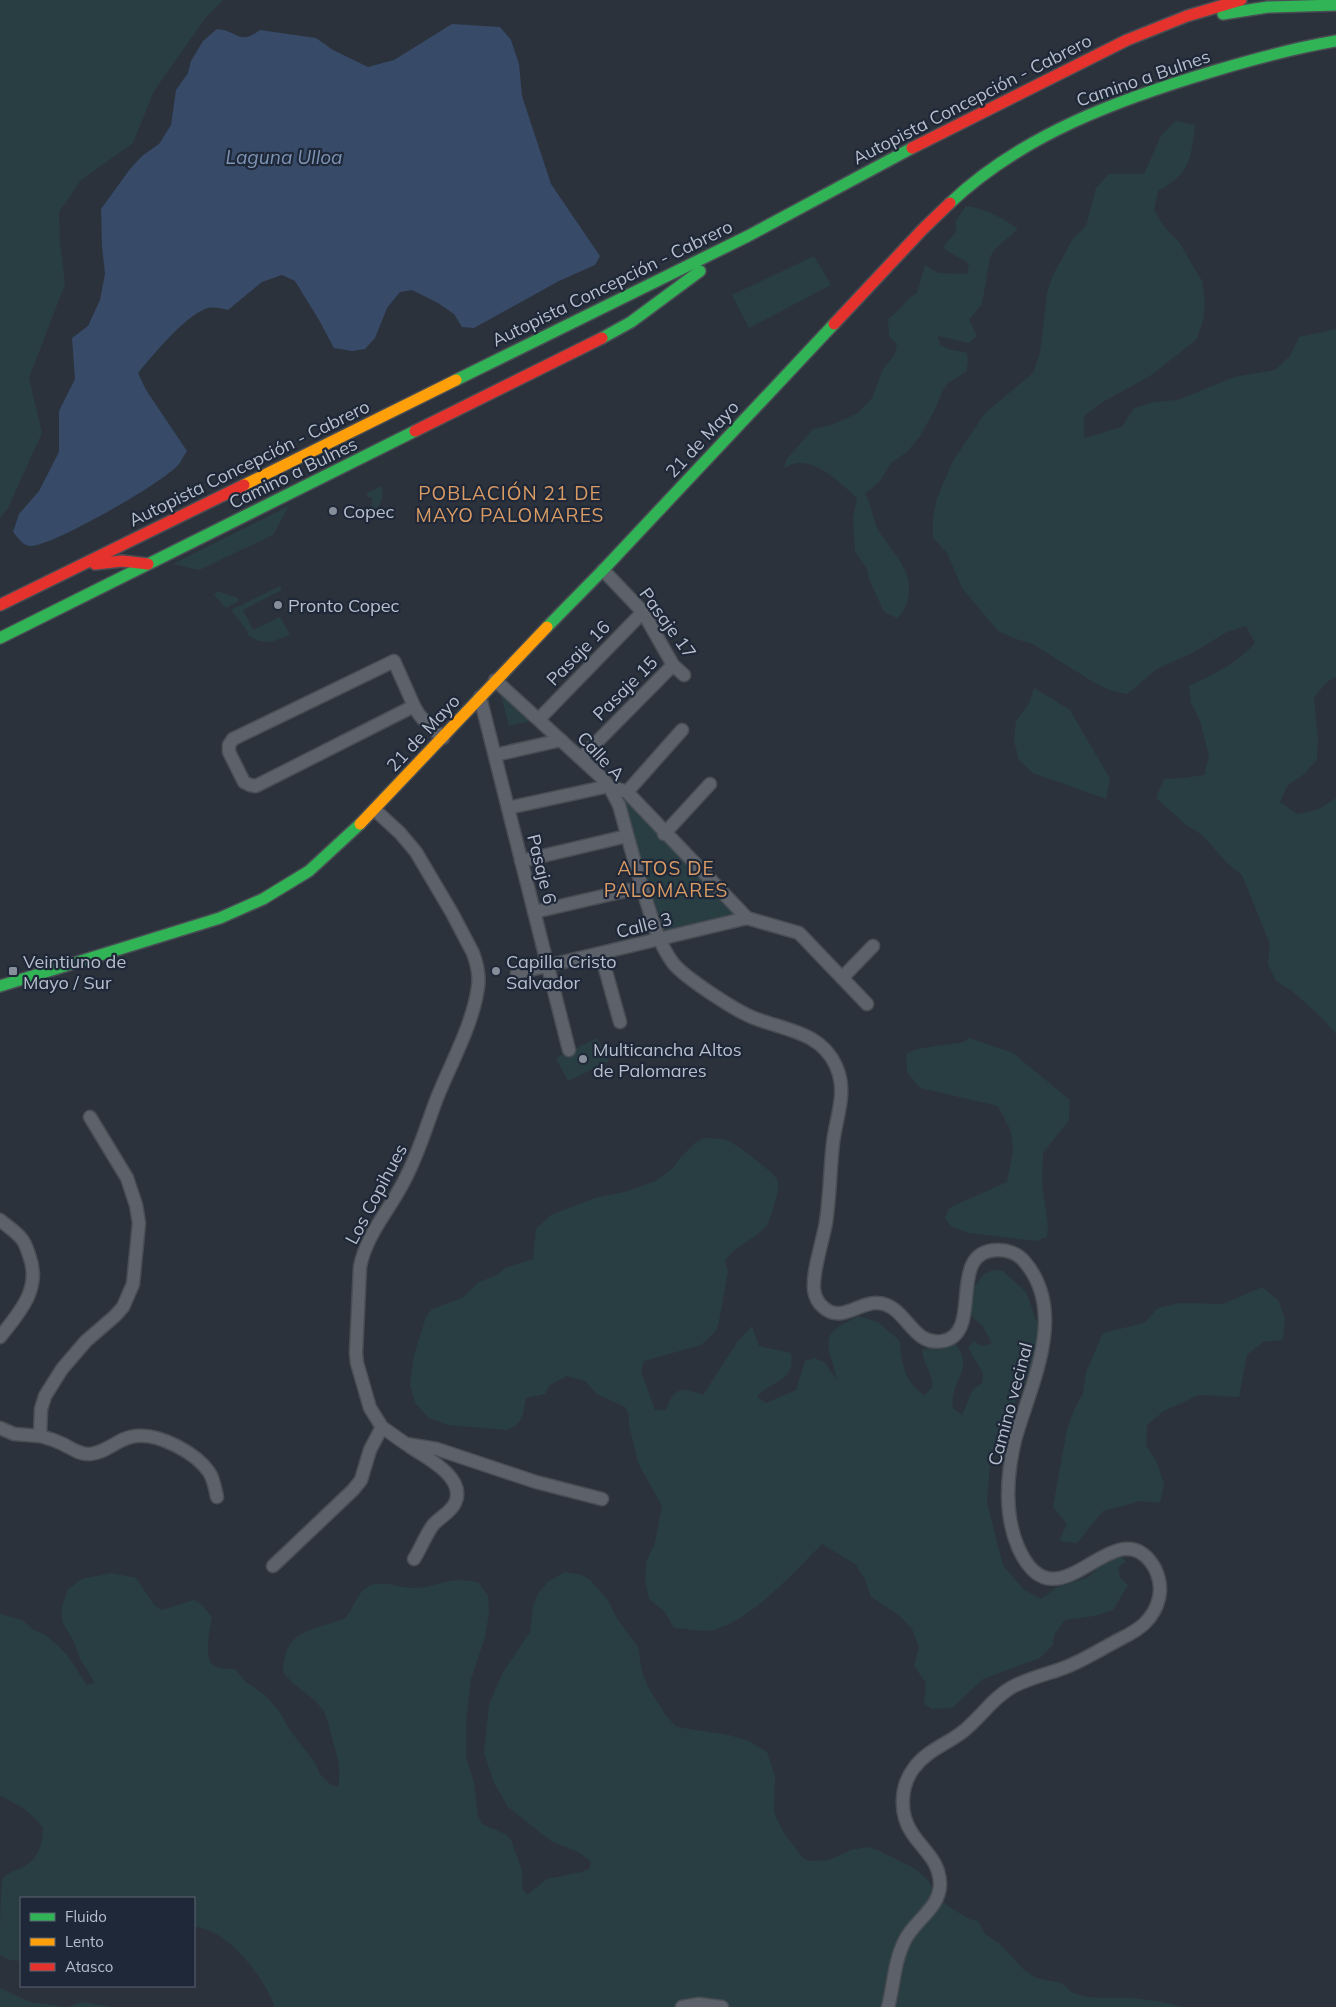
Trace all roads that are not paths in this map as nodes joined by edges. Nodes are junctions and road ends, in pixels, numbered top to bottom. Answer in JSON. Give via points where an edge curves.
{"nodes":[{"id":1,"x":1241,"y":0,"type":"edge"},
{"id":2,"x":1336,"y":5,"type":"edge"},
{"id":3,"x":1147,"y":31,"type":"junction"},
{"id":4,"x":1336,"y":41,"type":"edge"},
{"id":5,"x":748,"y":236,"type":"junction"},
{"id":6,"x":787,"y":374,"type":"joint"},
{"id":7,"x":148,"y":564,"type":"junction"},
{"id":8,"x":74,"y":569,"type":"junction"},
{"id":9,"x":603,"y":570,"type":"junction"},
{"id":10,"x":0,"y":605,"type":"edge"},
{"id":11,"x":643,"y":612,"type":"junction"},
{"id":12,"x":0,"y":638,"type":"edge"},
{"id":13,"x":673,"y":665,"type":"junction"},
{"id":14,"x":684,"y":675,"type":"dead end"},
{"id":15,"x":495,"y":680,"type":"junction"},
{"id":16,"x":480,"y":697,"type":"junction"},
{"id":17,"x":414,"y":706,"type":"junction"},
{"id":18,"x":539,"y":719,"type":"junction"},
{"id":19,"x":682,"y":730,"type":"dead end"},
{"id":20,"x":443,"y":738,"type":"junction"},
{"id":21,"x":561,"y":740,"type":"junction"},
{"id":22,"x":495,"y":755,"type":"junction"},
{"id":23,"x":581,"y":758,"type":"junction"},
{"id":24,"x":710,"y":784,"type":"dead end"},
{"id":25,"x":610,"y":786,"type":"junction"},
{"id":26,"x":626,"y":792,"type":"junction"},
{"id":27,"x":508,"y":808,"type":"junction"},
{"id":28,"x":375,"y":810,"type":"junction"},
{"id":29,"x":664,"y":834,"type":"junction"},
{"id":30,"x":627,"y":836,"type":"junction"},
{"id":31,"x":522,"y":861,"type":"junction"},
{"id":32,"x":642,"y":887,"type":"junction"},
{"id":33,"x":534,"y":912,"type":"junction"},
{"id":34,"x":747,"y":918,"type":"junction"},
{"id":35,"x":659,"y":939,"type":"junction"},
{"id":36,"x":873,"y":946,"type":"dead end"},
{"id":37,"x":601,"y":954,"type":"junction"},
{"id":38,"x":548,"y":966,"type":"junction"},
{"id":39,"x":517,"y":973,"type":"dead end"},
{"id":40,"x":842,"y":978,"type":"junction"},
{"id":41,"x":0,"y":986,"type":"edge"},
{"id":42,"x":867,"y":1004,"type":"dead end"},
{"id":43,"x":620,"y":1022,"type":"dead end"},
{"id":44,"x":569,"y":1050,"type":"dead end"},
{"id":45,"x":90,"y":1118,"type":"dead end"},
{"id":46,"x":0,"y":1220,"type":"edge"},
{"id":47,"x":0,"y":1336,"type":"edge"},
{"id":48,"x":382,"y":1427,"type":"junction"},
{"id":49,"x":0,"y":1428,"type":"edge"},
{"id":50,"x":40,"y":1436,"type":"junction"},
{"id":51,"x":406,"y":1444,"type":"junction"},
{"id":52,"x":217,"y":1497,"type":"dead end"},
{"id":53,"x":602,"y":1499,"type":"dead end"},
{"id":54,"x":414,"y":1559,"type":"dead end"},
{"id":55,"x":273,"y":1566,"type":"dead end"},
{"id":56,"x":682,"y":2007,"type":"edge"},
{"id":57,"x":722,"y":2007,"type":"edge"},
{"id":58,"x":888,"y":2007,"type":"edge"}],
"edges":[{"from":1,"to":3,"type":"main road","name":"Autopista Concepción - Cabrero"},
{"from":2,"to":3,"type":"main road","via":[[1230,12]]},
{"from":3,"to":5,"type":"main road","name":"Autopista Concepción - Cabrero","via":[[951,127]]},
{"from":4,"to":6,"type":"main road","name":"Camino a Bulnes","via":[[1153,88],[1075,120],[1029,144],[973,183],[945,208]]},
{"from":5,"to":7,"type":"main road","name":"Camino a Bulnes","via":[[631,322],[602,338]]},
{"from":5,"to":8,"type":"main road","name":"Autopista Concepción - Cabrero"},
{"from":6,"to":9,"type":"main road","name":"21 de Mayo"},
{"from":7,"to":8,"type":"main road","via":[[119,561]]},
{"from":7,"to":12,"type":"main road","name":"Camino a Bulnes"},
{"from":8,"to":10,"type":"main road","name":"Autopista Concepción - Cabrero"},
{"from":9,"to":11,"type":"street","name":"Pasaje 17"},
{"from":9,"to":15,"type":"main road","name":"21 de Mayo"},
{"from":11,"to":13,"type":"street","name":"Pasaje 17"},
{"from":11,"to":18,"type":"street","name":"Pasaje 16"},
{"from":13,"to":14,"type":"street","name":"Pasaje 17"},
{"from":13,"to":23,"type":"street","name":"Pasaje 15"},
{"from":15,"to":16,"type":"main road","name":"21 de Mayo"},
{"from":15,"to":18,"type":"street","name":"Calle A"},
{"from":16,"to":20,"type":"main road","name":"21 de Mayo"},
{"from":16,"to":22,"type":"street","name":"Pasaje 6"},
{"from":17,"to":17,"type":"street","via":[[394,661],[233,739],[229,752],[244,782],[256,786]]},
{"from":17,"to":20,"type":"street","via":[[421,718]]},
{"from":18,"to":21,"type":"street","name":"Calle A"},
{"from":19,"to":26,"type":"street"},
{"from":20,"to":28,"type":"main road","name":"21 de Mayo"},
{"from":21,"to":22,"type":"street"},
{"from":21,"to":23,"type":"street","name":"Calle A"},
{"from":22,"to":27,"type":"street","name":"Pasaje 6"},
{"from":23,"to":25,"type":"street","name":"Calle A"},
{"from":24,"to":29,"type":"street"},
{"from":25,"to":26,"type":"street"},
{"from":25,"to":27,"type":"street"},
{"from":25,"to":30,"type":"street","name":"Calle A"},
{"from":26,"to":29,"type":"street"},
{"from":27,"to":31,"type":"street","name":"Pasaje 6"},
{"from":28,"to":41,"type":"main road","name":"21 de Mayo","via":[[309,870],[248,906]]},
{"from":28,"to":48,"type":"street","name":"Los Copihues","via":[[400,833],[423,863],[473,953],[479,984],[473,1010],[421,1144],[403,1184],[370,1236],[360,1267],[356,1353],[368,1402]]},
{"from":29,"to":34,"type":"street"},
{"from":30,"to":31,"type":"street"},
{"from":30,"to":32,"type":"street","name":"Calle A"},
{"from":31,"to":33,"type":"street","name":"Pasaje 6"},
{"from":32,"to":33,"type":"street"},
{"from":32,"to":35,"type":"street","name":"Calle A"},
{"from":33,"to":38,"type":"street","name":"Pasaje 6"},
{"from":34,"to":35,"type":"street","name":"Calle 3"},
{"from":34,"to":40,"type":"street","name":"Calle 3","via":[[799,933]]},
{"from":35,"to":37,"type":"street","name":"Calle 3"},
{"from":35,"to":58,"type":"street","name":"Camino vecinal","via":[[673,963],[685,975],[752,1018],[811,1038],[824,1048],[837,1067],[842,1096],[832,1146],[827,1217],[814,1282],[815,1294],[822,1306],[831,1312],[848,1313],[874,1303],[884,1304],[895,1310],[920,1336],[930,1341],[942,1341],[953,1338],[960,1328],[969,1274],[975,1259],[999,1250],[1021,1258],[1040,1292],[1046,1328],[1010,1469],[1009,1506],[1017,1543],[1033,1570],[1046,1577],[1073,1574],[1112,1551],[1126,1549],[1145,1556],[1153,1565],[1159,1581],[1156,1608],[1142,1626],[1084,1660],[1026,1680],[1008,1690],[963,1732],[929,1753],[913,1768],[903,1795],[904,1814],[911,1832],[933,1860],[940,1887],[934,1904],[902,1945]]},
{"from":36,"to":40,"type":"street"},
{"from":37,"to":38,"type":"street","name":"Calle 3"},
{"from":37,"to":43,"type":"street"},
{"from":38,"to":39,"type":"street","name":"Calle 3"},
{"from":38,"to":44,"type":"street","name":"Pasaje 6"},
{"from":40,"to":42,"type":"street","name":"Calle 3"},
{"from":45,"to":50,"type":"street","via":[[127,1178],[136,1205],[139,1223],[133,1284],[123,1307],[86,1341],[62,1369],[45,1396]]},
{"from":46,"to":47,"type":"street","via":[[24,1242],[34,1273],[26,1302]]},
{"from":48,"to":51,"type":"street","name":"Los Copihues"},
{"from":48,"to":55,"type":"street","via":[[370,1450],[361,1480]]},
{"from":49,"to":50,"type":"street","via":[[14,1434]]},
{"from":50,"to":52,"type":"street","via":[[80,1453],[91,1454],[126,1438],[156,1437],[200,1462],[210,1473]]},
{"from":51,"to":53,"type":"street","name":"Los Copihues","via":[[437,1449],[536,1482]]},
{"from":51,"to":54,"type":"street","via":[[445,1471],[457,1497],[455,1505],[432,1527]]},
{"from":56,"to":57,"type":"street","via":[[699,2004]]}]}
